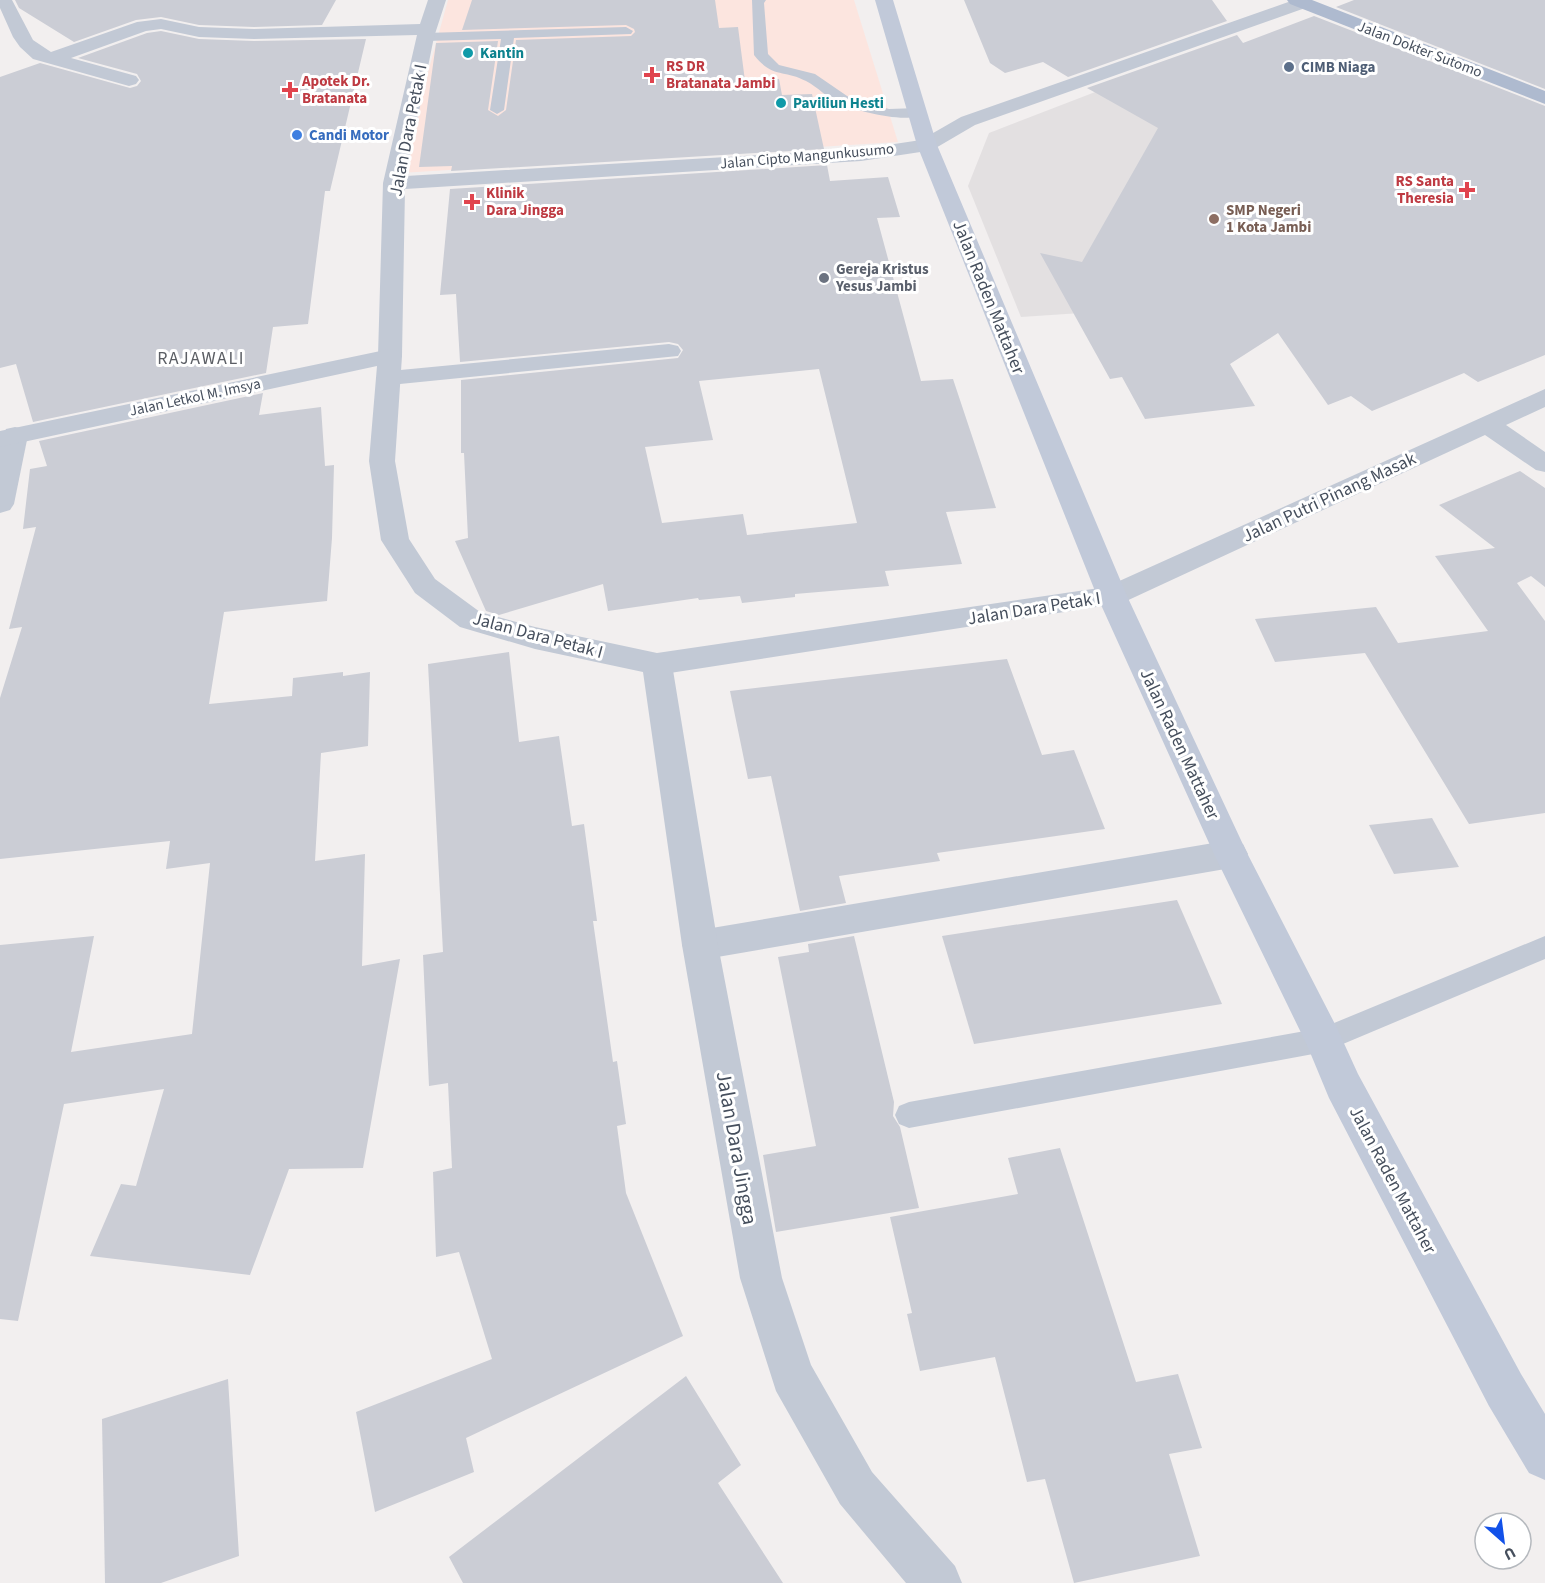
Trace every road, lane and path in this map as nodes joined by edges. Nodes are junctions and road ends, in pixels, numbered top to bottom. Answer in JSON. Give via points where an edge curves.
{"nodes":[{"id":1,"x":3,"y":0,"type":"edge"},
{"id":2,"x":437,"y":0,"type":"edge"},
{"id":3,"x":760,"y":0,"type":"edge"},
{"id":4,"x":884,"y":0,"type":"edge"},
{"id":5,"x":1299,"y":2,"type":"edge"},
{"id":6,"x":626,"y":31,"type":"dead end"},
{"id":7,"x":427,"y":33,"type":"junction"},
{"id":8,"x":508,"y":34,"type":"junction"},
{"id":9,"x":52,"y":58,"type":"junction"},
{"id":10,"x":129,"y":80,"type":"dead end"},
{"id":11,"x":1545,"y":98,"type":"edge"},
{"id":12,"x":497,"y":110,"type":"dead end"},
{"id":13,"x":918,"y":112,"type":"junction"},
{"id":14,"x":927,"y":145,"type":"junction"},
{"id":15,"x":394,"y":183,"type":"junction"},
{"id":16,"x":669,"y":351,"type":"dead end"},
{"id":17,"x":390,"y":367,"type":"junction"},
{"id":18,"x":1545,"y":397,"type":"edge"},
{"id":19,"x":1487,"y":424,"type":"junction"},
{"id":20,"x":7,"y":437,"type":"edge"},
{"id":21,"x":1545,"y":464,"type":"edge"},
{"id":22,"x":0,"y":504,"type":"edge"},
{"id":23,"x":1112,"y":596,"type":"junction"},
{"id":24,"x":657,"y":664,"type":"junction"},
{"id":25,"x":1231,"y":854,"type":"junction"},
{"id":26,"x":700,"y":945,"type":"junction"},
{"id":27,"x":1545,"y":947,"type":"edge"},
{"id":28,"x":1324,"y":1040,"type":"junction"},
{"id":29,"x":909,"y":1115,"type":"dead end"},
{"id":30,"x":1545,"y":1457,"type":"edge"},
{"id":31,"x":938,"y":1583,"type":"edge"}],
"edges":[{"from":1,"to":9,"type":"street","via":[[10,9],[15,45]]},
{"from":2,"to":7,"type":"street","name":"Jalan Dara Petak I"},
{"from":3,"to":13,"type":"lane","via":[[757,2],[761,56],[774,68],[810,77],[845,101],[889,113]]},
{"from":4,"to":13,"type":"main road","name":"Jalan Raden Mattaher"},
{"from":5,"to":11,"type":"main road","name":"Jalan Dokter Sutomo"},
{"from":5,"to":14,"type":"street","name":"Jalan Cipto Mangunkusumo","via":[[968,121]]},
{"from":6,"to":8,"type":"lane"},
{"from":7,"to":8,"type":"lane"},
{"from":7,"to":9,"type":"street","via":[[254,34],[199,32],[161,24],[143,26]]},
{"from":7,"to":15,"type":"street","name":"Jalan Dara Petak I"},
{"from":8,"to":12,"type":"lane"},
{"from":9,"to":10,"type":"street"},
{"from":13,"to":14,"type":"main road","name":"Jalan Raden Mattaher"},
{"from":14,"to":15,"type":"street","name":"Jalan Cipto Mangunkusumo","via":[[861,155]]},
{"from":14,"to":23,"type":"main road","name":"Jalan Raden Mattaher"},
{"from":15,"to":17,"type":"street","name":"Jalan Dara Petak I"},
{"from":16,"to":17,"type":"street","name":"Jalan Letkol M. Imsya"},
{"from":17,"to":20,"type":"street","name":"Jalan Letkol M. Imsya"},
{"from":17,"to":24,"type":"street","name":"Jalan Dara Petak I","via":[[382,461],[394,540],[425,586],[471,620]]},
{"from":18,"to":19,"type":"street","name":"Jalan Putri Pinang Masak"},
{"from":19,"to":21,"type":"street"},
{"from":19,"to":23,"type":"street","name":"Jalan Putri Pinang Masak"},
{"from":20,"to":22,"type":"street"},
{"from":23,"to":24,"type":"street","name":"Jalan Dara Petak I"},
{"from":23,"to":25,"type":"main road","name":"Jalan Raden Mattaher"},
{"from":24,"to":26,"type":"street","name":"Jalan Dara Jingga"},
{"from":25,"to":26,"type":"street"},
{"from":25,"to":28,"type":"main road","name":"Jalan Raden Mattaher"},
{"from":26,"to":31,"type":"street","name":"Jalan Dara Jingga","via":[[761,1278],[792,1375],[856,1488]]},
{"from":27,"to":28,"type":"lane"},
{"from":28,"to":29,"type":"lane"},
{"from":28,"to":30,"type":"main road","name":"Jalan Raden Mattaher","via":[[1343,1085],[1505,1390]]}]}
